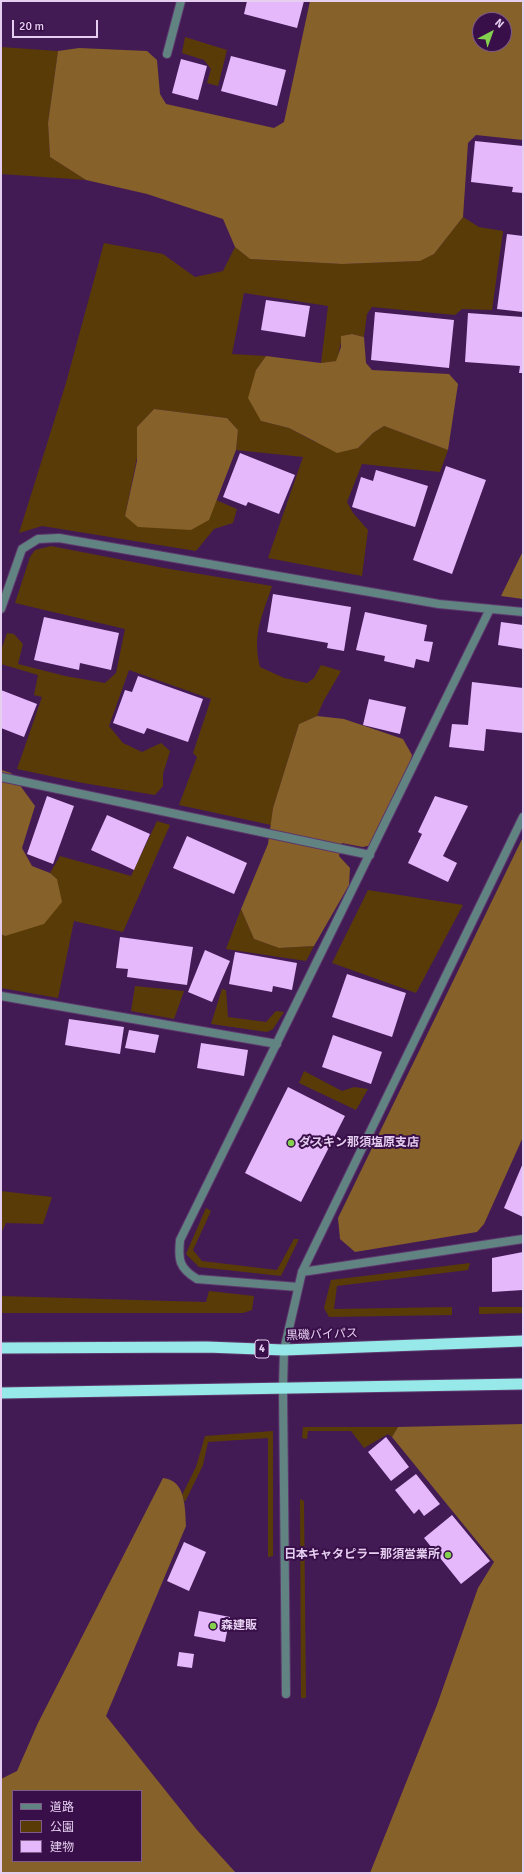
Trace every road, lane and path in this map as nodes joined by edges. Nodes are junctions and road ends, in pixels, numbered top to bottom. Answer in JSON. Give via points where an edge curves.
{"nodes":[{"id":1,"x":181,"y":1,"type":"edge"},
{"id":2,"x":167,"y":54,"type":"dead end"},
{"id":3,"x":1,"y":609,"type":"edge"},
{"id":4,"x":490,"y":609,"type":"junction"},
{"id":5,"x":523,"y":612,"type":"edge"},
{"id":6,"x":1,"y":777,"type":"edge"},
{"id":7,"x":523,"y":817,"type":"edge"},
{"id":8,"x":370,"y":855,"type":"junction"},
{"id":9,"x":1,"y":996,"type":"edge"},
{"id":10,"x":277,"y":1044,"type":"junction"},
{"id":11,"x":523,"y":1239,"type":"edge"},
{"id":12,"x":302,"y":1272,"type":"junction"},
{"id":13,"x":298,"y":1287,"type":"junction"},
{"id":14,"x":523,"y":1341,"type":"edge"},
{"id":15,"x":1,"y":1348,"type":"edge"},
{"id":16,"x":284,"y":1350,"type":"junction"},
{"id":17,"x":523,"y":1384,"type":"edge"},
{"id":18,"x":283,"y":1388,"type":"junction"},
{"id":19,"x":1,"y":1393,"type":"edge"},
{"id":20,"x":286,"y":1694,"type":"dead end"}],
"edges":[{"from":1,"to":2,"type":"street"},
{"from":3,"to":4,"type":"street","via":[[22,549],[38,539],[59,538],[439,604]]},
{"from":4,"to":5,"type":"street"},
{"from":4,"to":8,"type":"street"},
{"from":6,"to":8,"type":"street"},
{"from":7,"to":12,"type":"street"},
{"from":8,"to":10,"type":"street"},
{"from":9,"to":10,"type":"street"},
{"from":10,"to":13,"type":"street","via":[[180,1240],[178,1258],[186,1272],[197,1279]]},
{"from":11,"to":12,"type":"street"},
{"from":12,"to":13,"type":"street"},
{"from":13,"to":16,"type":"street"},
{"from":14,"to":16,"type":"highway","name":"黒磯バイパス","number":"4"},
{"from":15,"to":16,"type":"highway","name":"黒磯バイパス","number":"4","via":[[207,1347]]},
{"from":16,"to":18,"type":"street"},
{"from":17,"to":18,"type":"highway"},
{"from":18,"to":19,"type":"highway"},
{"from":18,"to":20,"type":"street"}]}
